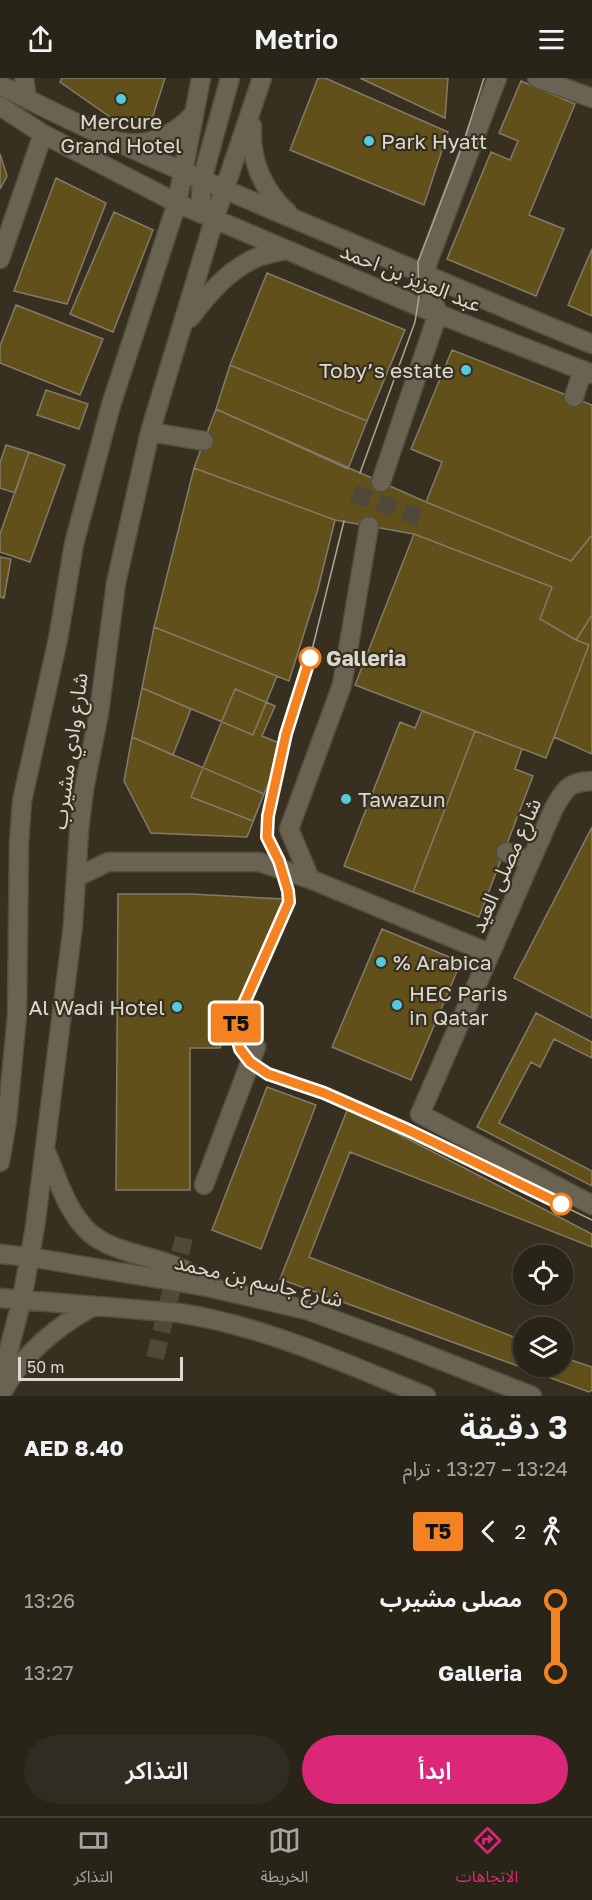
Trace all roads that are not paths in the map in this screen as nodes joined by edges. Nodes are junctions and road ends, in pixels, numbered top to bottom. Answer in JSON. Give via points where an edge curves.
{"nodes":[{"id":1,"x":24,"y":78,"type":"edge"},
{"id":2,"x":201,"y":78,"type":"edge"},
{"id":3,"x":230,"y":78,"type":"edge"},
{"id":4,"x":262,"y":78,"type":"edge"},
{"id":5,"x":497,"y":78,"type":"edge"},
{"id":6,"x":537,"y":78,"type":"edge"},
{"id":7,"x":0,"y":85,"type":"edge"},
{"id":8,"x":592,"y":98,"type":"edge"},
{"id":9,"x":27,"y":99,"type":"junction"},
{"id":10,"x":255,"y":102,"type":"junction"},
{"id":11,"x":0,"y":106,"type":"edge"},
{"id":12,"x":192,"y":115,"type":"junction"},
{"id":13,"x":43,"y":134,"type":"junction"},
{"id":14,"x":103,"y":137,"type":"junction"},
{"id":15,"x":183,"y":173,"type":"junction"},
{"id":16,"x":202,"y":180,"type":"junction"},
{"id":17,"x":226,"y":190,"type":"junction"},
{"id":18,"x":177,"y":203,"type":"junction"},
{"id":19,"x":294,"y":219,"type":"junction"},
{"id":20,"x":214,"y":220,"type":"junction"},
{"id":21,"x":286,"y":250,"type":"junction"},
{"id":22,"x":0,"y":259,"type":"edge"},
{"id":23,"x":423,"y":275,"type":"junction"},
{"id":24,"x":438,"y":313,"type":"junction"},
{"id":25,"x":184,"y":325,"type":"junction"},
{"id":26,"x":592,"y":344,"type":"edge"},
{"id":27,"x":587,"y":372,"type":"edge"},
{"id":28,"x":574,"y":397,"type":"dead end"},
{"id":29,"x":150,"y":432,"type":"junction"},
{"id":30,"x":204,"y":441,"type":"dead end"},
{"id":31,"x":381,"y":482,"type":"dead end"},
{"id":32,"x":369,"y":526,"type":"dead end"},
{"id":33,"x":592,"y":782,"type":"edge"},
{"id":34,"x":506,"y":852,"type":"dead end"},
{"id":35,"x":530,"y":862,"type":"junction"},
{"id":36,"x":77,"y":877,"type":"junction"},
{"id":37,"x":310,"y":879,"type":"junction"},
{"id":38,"x":489,"y":953,"type":"junction"},
{"id":39,"x":256,"y":1047,"type":"dead end"},
{"id":40,"x":45,"y":1150,"type":"junction"},
{"id":41,"x":0,"y":1162,"type":"edge"},
{"id":42,"x":204,"y":1185,"type":"dead end"},
{"id":43,"x":592,"y":1205,"type":"edge"},
{"id":44,"x":0,"y":1254,"type":"edge"},
{"id":45,"x":30,"y":1257,"type":"junction"},
{"id":46,"x":208,"y":1287,"type":"junction"},
{"id":47,"x":0,"y":1298,"type":"edge"},
{"id":48,"x":22,"y":1299,"type":"junction"},
{"id":49,"x":92,"y":1307,"type":"junction"},
{"id":50,"x":0,"y":1383,"type":"edge"},
{"id":51,"x":0,"y":1396,"type":"edge"},
{"id":52,"x":426,"y":1396,"type":"edge"},
{"id":53,"x":532,"y":1396,"type":"edge"}],
"edges":[{"from":1,"to":9,"type":"street"},
{"from":2,"to":12,"type":"street","name":"شارع وادي مشيرب"},
{"from":3,"to":16,"type":"street"},
{"from":4,"to":10,"type":"street"},
{"from":5,"to":23,"type":"street"},
{"from":6,"to":8,"type":"street"},
{"from":7,"to":9,"type":"street"},
{"from":9,"to":14,"type":"street"},
{"from":10,"to":17,"type":"street"},
{"from":10,"to":19,"type":"street","via":[[251,141],[257,169],[269,192]]},
{"from":11,"to":13,"type":"street","name":"عبد العزيز بن احمد"},
{"from":12,"to":14,"type":"street","via":[[171,134],[150,141],[126,143]]},
{"from":12,"to":15,"type":"street","name":"شارع وادي مشيرب"},
{"from":13,"to":18,"type":"street","name":"عبد العزيز بن احمد"},
{"from":13,"to":22,"type":"street"},
{"from":14,"to":15,"type":"street","name":"عبد العزيز بن احمد"},
{"from":15,"to":16,"type":"street","name":"عبد العزيز بن احمد"},
{"from":15,"to":18,"type":"street","name":"شارع وادي مشيرب"},
{"from":16,"to":17,"type":"street","name":"عبد العزيز بن احمد"},
{"from":16,"to":20,"type":"street","via":[[202,208]]},
{"from":17,"to":19,"type":"street","name":"عبد العزيز بن احمد"},
{"from":17,"to":20,"type":"street","name":"شارع وادي مشيرب"},
{"from":18,"to":20,"type":"street","name":"عبد العزيز بن احمد"},
{"from":18,"to":41,"type":"street","name":"شارع وادي مشيرب","via":[[111,405],[74,544],[58,639],[22,801],[17,1015]]},
{"from":19,"to":23,"type":"street","name":"عبد العزيز بن احمد"},
{"from":20,"to":21,"type":"street","name":"عبد العزيز بن احمد"},
{"from":20,"to":25,"type":"street","name":"شارع وادي مشيرب"},
{"from":21,"to":24,"type":"street","name":"عبد العزيز بن احمد"},
{"from":21,"to":25,"type":"street","via":[[258,257],[236,269]]},
{"from":23,"to":24,"type":"street"},
{"from":23,"to":26,"type":"street","name":"عبد العزيز بن احمد"},
{"from":24,"to":27,"type":"street","name":"عبد العزيز بن احمد"},
{"from":24,"to":31,"type":"street"},
{"from":25,"to":29,"type":"street","name":"شارع وادي مشيرب"},
{"from":27,"to":28,"type":"street"},
{"from":29,"to":30,"type":"street"},
{"from":29,"to":36,"type":"street","name":"شارع وادي مشيرب","via":[[116,583],[99,713],[84,789]]},
{"from":32,"to":37,"type":"street","via":[[342,684],[289,829]]},
{"from":33,"to":35,"type":"street","name":"شارع مصلى العيد","via":[[576,782],[564,791]]},
{"from":34,"to":35,"type":"street"},
{"from":35,"to":38,"type":"street","name":"شارع مصلى العيد"},
{"from":36,"to":37,"type":"street","via":[[108,862],[240,861],[259,862]]},
{"from":36,"to":40,"type":"street","name":"شارع وادي مشيرب"},
{"from":37,"to":38,"type":"street"},
{"from":38,"to":43,"type":"street","name":"شارع مصلى العيد","via":[[420,1114]]},
{"from":39,"to":42,"type":"street"},
{"from":40,"to":45,"type":"street","name":"شارع وادي مشيرب"},
{"from":40,"to":46,"type":"street","via":[[67,1201],[89,1232],[101,1241],[174,1265]]},
{"from":44,"to":45,"type":"street","name":"شارع جاسم بن محمد"},
{"from":45,"to":46,"type":"street","name":"شارع جاسم بن محمد"},
{"from":45,"to":48,"type":"street","name":"شارع وادي مشيرب"},
{"from":46,"to":53,"type":"street","name":"شارع جاسم بن محمد","via":[[307,1310]]},
{"from":47,"to":48,"type":"street"},
{"from":48,"to":49,"type":"street"},
{"from":48,"to":50,"type":"street","name":"شارع وادي مشيرب"},
{"from":49,"to":51,"type":"street","via":[[36,1347]]},
{"from":49,"to":52,"type":"street","via":[[214,1319],[323,1353]]}]}
